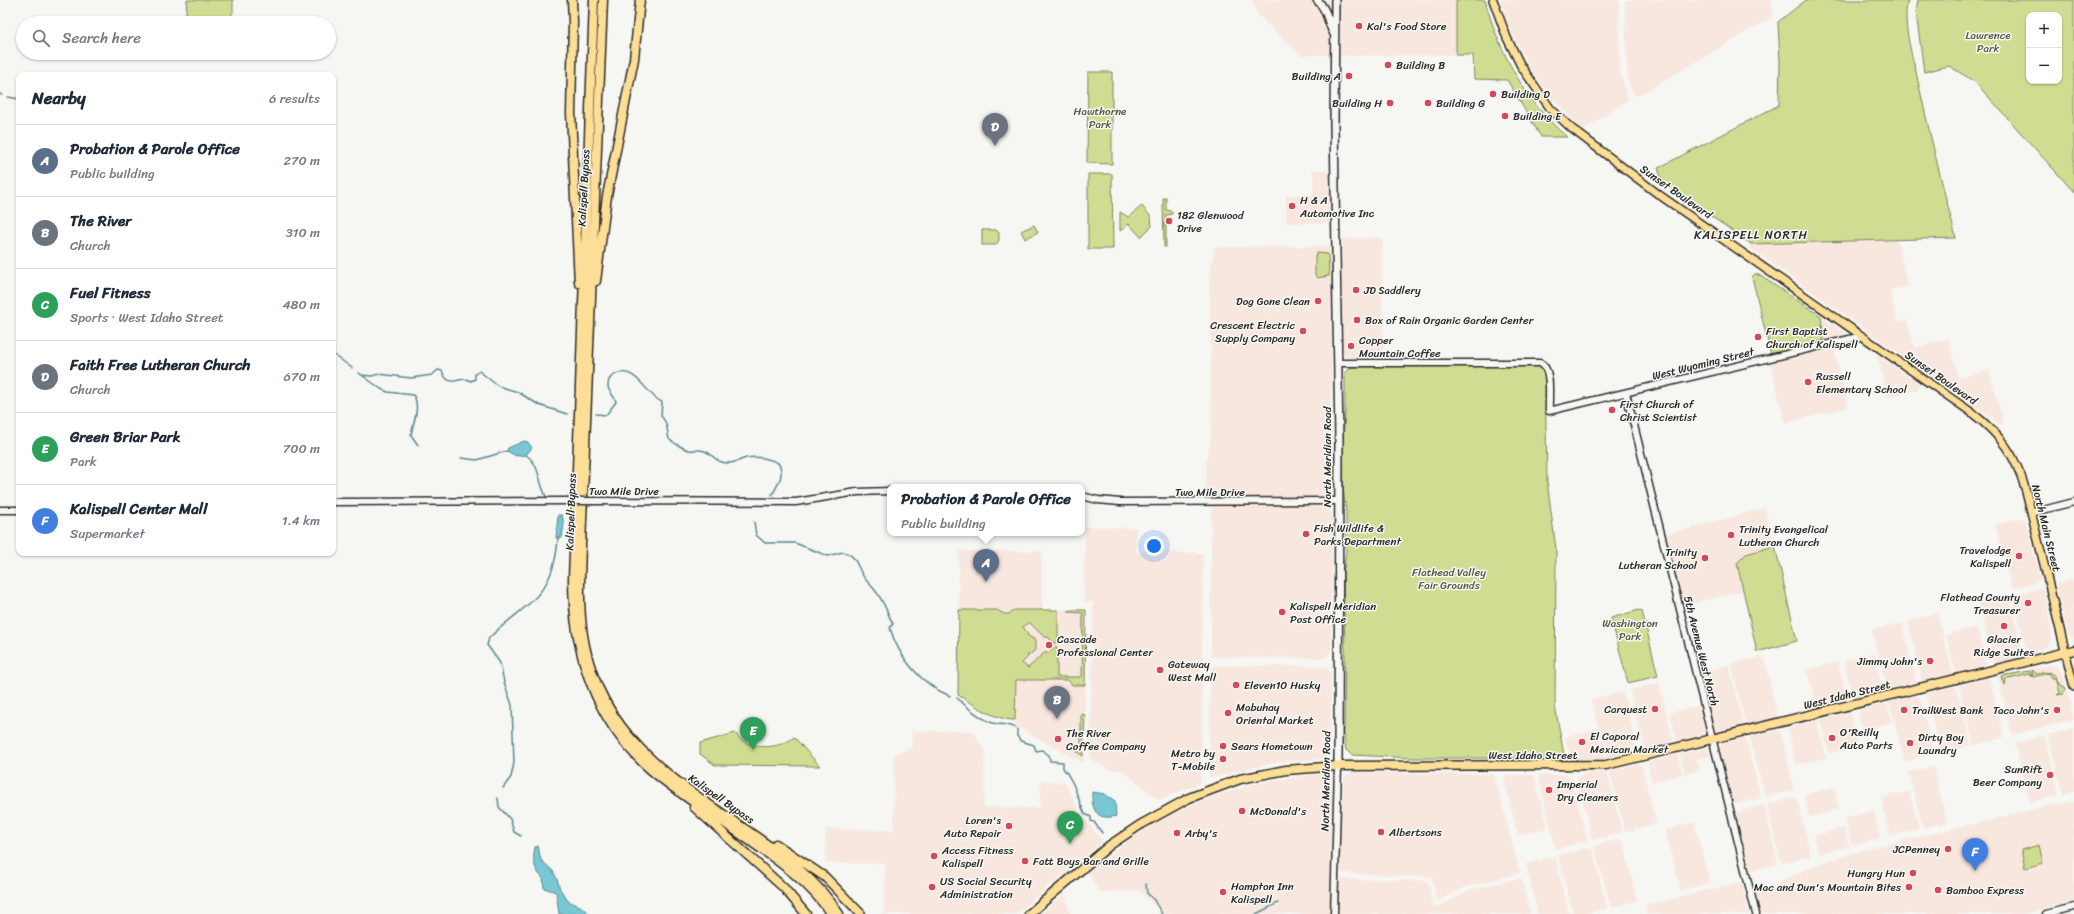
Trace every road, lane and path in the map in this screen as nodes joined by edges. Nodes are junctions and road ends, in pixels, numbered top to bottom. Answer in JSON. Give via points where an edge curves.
{"nodes":[{"id":1,"x":572,"y":0,"type":"edge"},
{"id":2,"x":594,"y":0,"type":"edge"},
{"id":3,"x":603,"y":0,"type":"edge"},
{"id":4,"x":640,"y":0,"type":"edge"},
{"id":5,"x":1317,"y":0,"type":"edge"},
{"id":6,"x":1335,"y":0,"type":"edge"},
{"id":7,"x":1493,"y":0,"type":"edge"},
{"id":8,"x":1334,"y":34,"type":"junction"},
{"id":9,"x":582,"y":308,"type":"junction"},
{"id":10,"x":590,"y":330,"type":"junction"},
{"id":11,"x":1862,"y":336,"type":"junction"},
{"id":12,"x":1338,"y":363,"type":"junction"},
{"id":13,"x":1626,"y":393,"type":"junction"},
{"id":14,"x":2007,"y":446,"type":"joint"},
{"id":15,"x":887,"y":491,"type":"edge"},
{"id":16,"x":1085,"y":497,"type":"edge"},
{"id":17,"x":1338,"y":501,"type":"junction"},
{"id":18,"x":336,"y":502,"type":"edge"},
{"id":19,"x":2074,"y":502,"type":"edge"},
{"id":20,"x":0,"y":510,"type":"edge"},
{"id":21,"x":16,"y":510,"type":"edge"},
{"id":22,"x":2031,"y":513,"type":"junction"},
{"id":23,"x":2070,"y":651,"type":"edge"},
{"id":24,"x":2074,"y":687,"type":"edge"},
{"id":25,"x":1712,"y":740,"type":"junction"},
{"id":26,"x":1338,"y":766,"type":"junction"},
{"id":27,"x":676,"y":790,"type":"junction"},
{"id":28,"x":722,"y":813,"type":"junction"},
{"id":29,"x":2074,"y":907,"type":"edge"},
{"id":30,"x":2052,"y":913,"type":"edge"},
{"id":31,"x":806,"y":914,"type":"edge"},
{"id":32,"x":831,"y":914,"type":"edge"},
{"id":33,"x":839,"y":914,"type":"edge"},
{"id":34,"x":861,"y":914,"type":"edge"},
{"id":35,"x":1030,"y":914,"type":"edge"},
{"id":36,"x":1334,"y":914,"type":"edge"},
{"id":37,"x":1756,"y":914,"type":"edge"},
{"id":38,"x":2045,"y":914,"type":"edge"}],
"edges":[{"from":1,"to":9,"type":"highway","via":[[572,137],[577,266]]},
{"from":2,"to":9,"type":"highway","name":"Kalispell Bypass"},
{"from":3,"to":10,"type":"highway","name":"Kalispell Bypass"},
{"from":4,"to":10,"type":"highway","via":[[634,59],[607,196]]},
{"from":5,"to":8,"type":"main road","via":[[1324,7]]},
{"from":6,"to":8,"type":"main road","name":"North Meridian Road"},
{"from":7,"to":11,"type":"main road","name":"Sunset Boulevard","via":[[1521,66],[1550,108],[1571,128],[1658,194]]},
{"from":8,"to":12,"type":"main road","name":"North Meridian Road"},
{"from":9,"to":27,"type":"highway","name":"Kalispell Bypass","via":[[573,586],[578,646],[593,691],[614,729],[641,760]]},
{"from":10,"to":28,"type":"highway","name":"Kalispell Bypass","via":[[580,583],[582,625],[589,660],[605,700],[619,724],[636,745],[665,773]]},
{"from":11,"to":13,"type":"street","name":"West Wyoming Street"},
{"from":11,"to":14,"type":"main road","name":"Sunset Boulevard","via":[[1971,412],[1994,430]]},
{"from":12,"to":13,"type":"street","name":"West Wyoming Street","via":[[1536,362],[1547,367],[1549,411]]},
{"from":12,"to":17,"type":"main road","name":"North Meridian Road"},
{"from":13,"to":25,"type":"street","name":"5th Avenue West North"},
{"from":14,"to":22,"type":"main road","name":"North Main Street","via":[[2020,472]]},
{"from":15,"to":18,"type":"street","name":"Two Mile Drive","bridge":true,"via":[[861,492],[796,502]]},
{"from":16,"to":17,"type":"street","name":"Two Mile Drive","via":[[1120,502]]},
{"from":17,"to":26,"type":"main road","name":"North Meridian Road"},
{"from":19,"to":22,"type":"street"},
{"from":20,"to":21,"type":"street"},
{"from":22,"to":23,"type":"main road","name":"North Main Street"},
{"from":23,"to":24,"type":"main road","name":"North Main Street"},
{"from":23,"to":25,"type":"highway","name":"West Idaho Street"},
{"from":25,"to":26,"type":"highway","name":"West Idaho Street","via":[[1598,766]]},
{"from":25,"to":37,"type":"street","name":"5th Avenue West North"},
{"from":26,"to":35,"type":"highway","name":"West Idaho Street","via":[[1256,775],[1189,798],[1110,845]]},
{"from":26,"to":36,"type":"street","name":"North Meridian Road"},
{"from":27,"to":31,"type":"highway","via":[[783,887]]},
{"from":27,"to":32,"type":"highway","name":"Kalispell Bypass","via":[[786,866],[815,894]]},
{"from":28,"to":33,"type":"highway","name":"Kalispell Bypass","via":[[794,864],[820,888]]},
{"from":28,"to":34,"type":"highway","via":[[745,824],[825,877]]},
{"from":29,"to":30,"type":"street"},
{"from":30,"to":38,"type":"street"}]}
